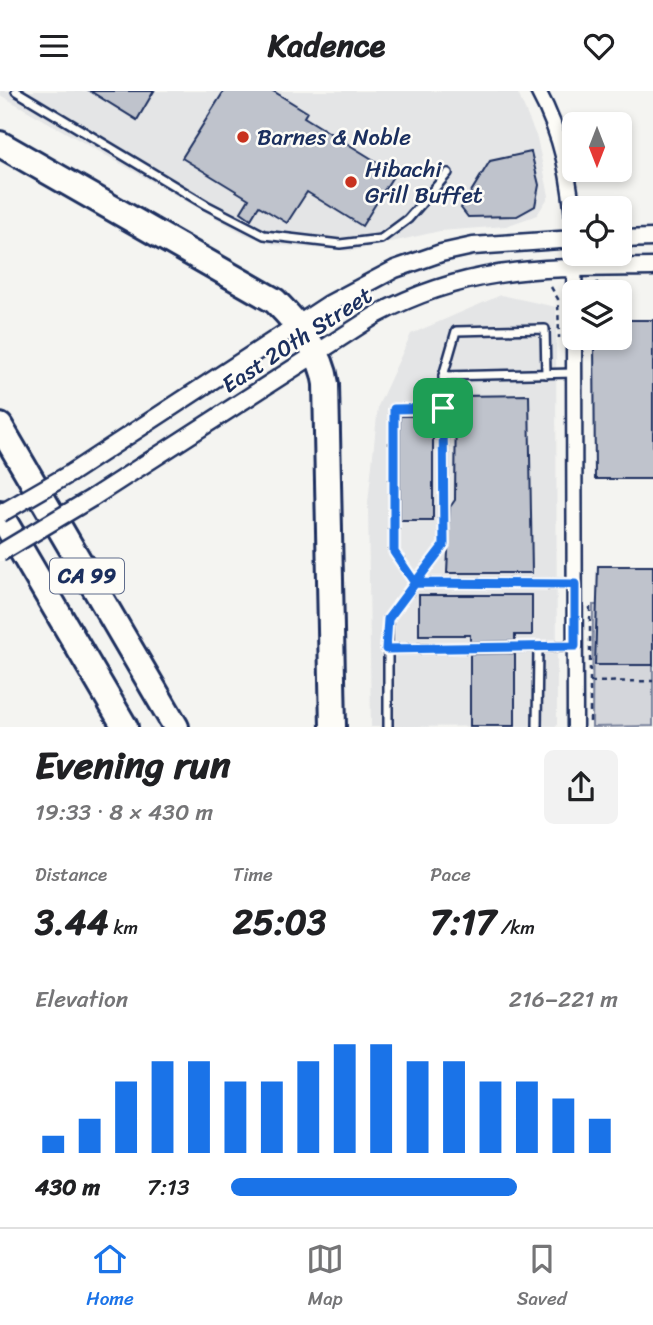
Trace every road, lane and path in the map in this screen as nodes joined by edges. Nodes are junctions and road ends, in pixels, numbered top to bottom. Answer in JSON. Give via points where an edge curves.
{"nodes":[{"id":1,"x":16,"y":91,"type":"edge"},
{"id":2,"x":538,"y":91,"type":"edge"},
{"id":3,"x":0,"y":144,"type":"edge"},
{"id":4,"x":448,"y":173,"type":"dead end"},
{"id":5,"x":571,"y":196,"type":"edge"},
{"id":6,"x":653,"y":238,"type":"edge"},
{"id":7,"x":632,"y":239,"type":"edge"},
{"id":8,"x":562,"y":240,"type":"edge"},
{"id":9,"x":562,"y":263,"type":"edge"},
{"id":10,"x":632,"y":265,"type":"edge"},
{"id":11,"x":653,"y":267,"type":"edge"},
{"id":12,"x":298,"y":325,"type":"junction"},
{"id":13,"x":574,"y":350,"type":"edge"},
{"id":14,"x":315,"y":354,"type":"junction"},
{"id":15,"x":574,"y":373,"type":"junction"},
{"id":16,"x":546,"y":374,"type":"junction"},
{"id":17,"x":443,"y":376,"type":"junction"},
{"id":18,"x":443,"y":408,"type":"junction"},
{"id":19,"x":0,"y":426,"type":"edge"},
{"id":20,"x":0,"y":514,"type":"edge"},
{"id":21,"x":0,"y":553,"type":"edge"},
{"id":22,"x":415,"y":583,"type":"junction"},
{"id":23,"x":575,"y":584,"type":"junction"},
{"id":24,"x":575,"y":646,"type":"junction"},
{"id":25,"x":538,"y":647,"type":"junction"},
{"id":26,"x":386,"y":649,"type":"junction"},
{"id":27,"x":653,"y":681,"type":"edge"},
{"id":28,"x":125,"y":726,"type":"edge"},
{"id":29,"x":176,"y":726,"type":"edge"},
{"id":30,"x":333,"y":726,"type":"edge"},
{"id":31,"x":388,"y":726,"type":"edge"},
{"id":32,"x":537,"y":726,"type":"edge"},
{"id":33,"x":575,"y":726,"type":"edge"},
{"id":34,"x":590,"y":726,"type":"edge"}],
"edges":[{"from":1,"to":4,"type":"lane","via":[[264,235],[340,244],[381,239],[408,219]]},
{"from":2,"to":5,"type":"street","via":[[564,155]]},
{"from":3,"to":12,"type":"highway","via":[[275,301]]},
{"from":6,"to":7,"type":"street"},
{"from":8,"to":12,"type":"street","name":"East 20th Street","via":[[489,244],[425,257],[360,286]]},
{"from":9,"to":14,"type":"street","name":"East 20th Street","via":[[447,283],[383,311]]},
{"from":10,"to":11,"type":"street","name":"East 20th Street"},
{"from":12,"to":14,"type":"highway"},
{"from":12,"to":20,"type":"street","name":"East 20th Street","bridge":true},
{"from":13,"to":15,"type":"street"},
{"from":14,"to":21,"type":"street","name":"East 20th Street","bridge":true},
{"from":14,"to":30,"type":"highway","via":[[325,372],[328,405]]},
{"from":15,"to":16,"type":"lane"},
{"from":15,"to":23,"type":"street"},
{"from":16,"to":17,"type":"lane"},
{"from":16,"to":17,"type":"lane","via":[[545,329],[456,331]]},
{"from":17,"to":18,"type":"lane"},
{"from":18,"to":22,"type":"lane","via":[[444,545]]},
{"from":18,"to":22,"type":"lane","via":[[394,409],[394,552]]},
{"from":19,"to":29,"type":"highway","number":"CA 99"},
{"from":20,"to":28,"type":"highway","number":"CA 99"},
{"from":22,"to":23,"type":"lane"},
{"from":22,"to":26,"type":"lane","via":[[388,619]]},
{"from":23,"to":24,"type":"street"},
{"from":24,"to":25,"type":"lane"},
{"from":24,"to":33,"type":"street"},
{"from":25,"to":26,"type":"lane"},
{"from":25,"to":32,"type":"lane"},
{"from":26,"to":31,"type":"lane"},
{"from":27,"to":34,"type":"path","via":[[590,682]]}]}
